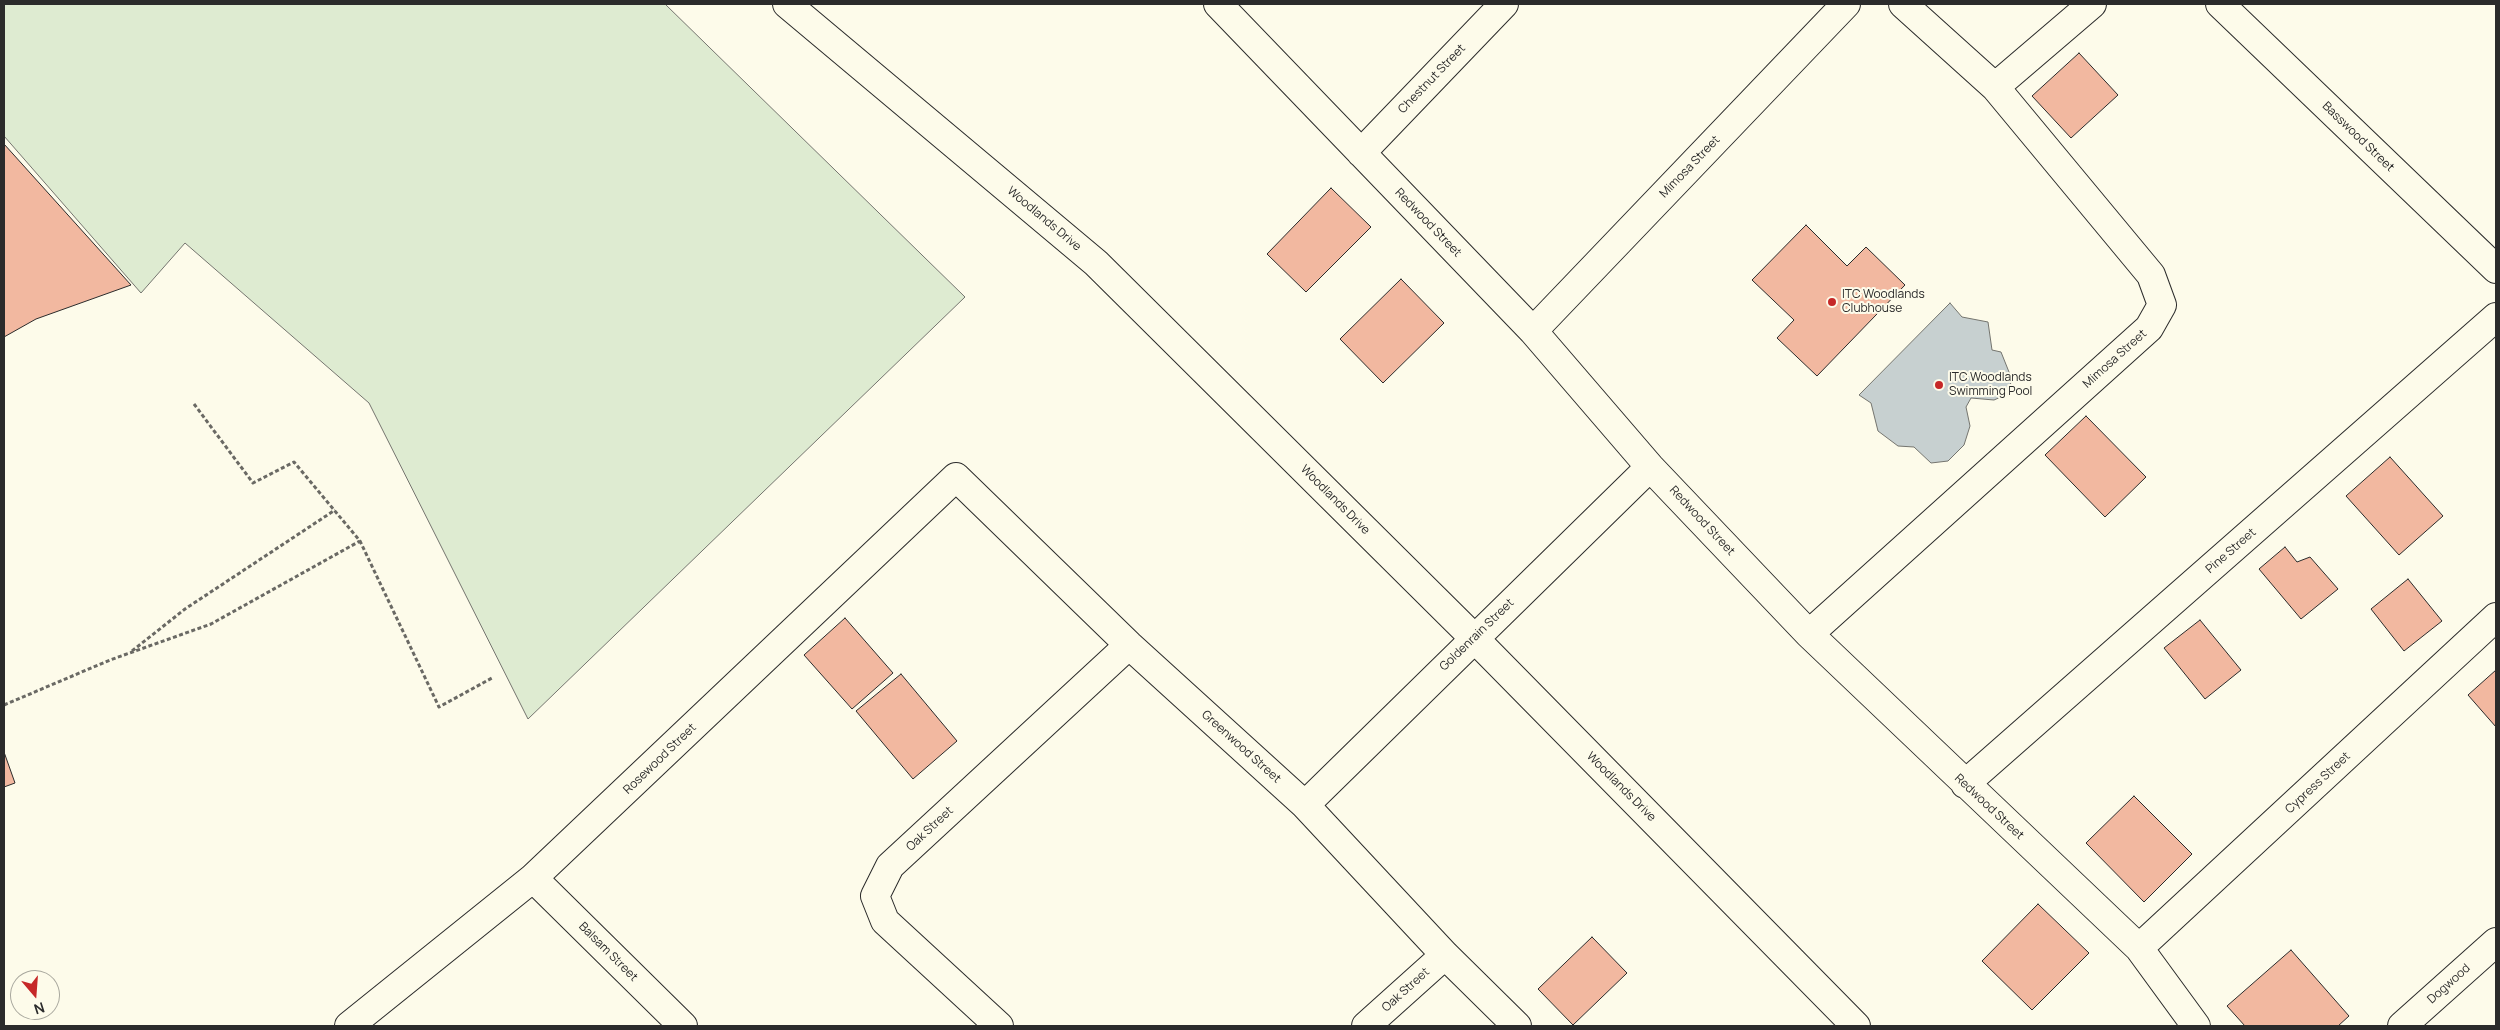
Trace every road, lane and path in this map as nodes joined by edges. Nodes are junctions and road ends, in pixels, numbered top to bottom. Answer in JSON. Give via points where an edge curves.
{"nodes":[{"id":1,"x":787,"y":4,"type":"edge"},
{"id":2,"x":1218,"y":4,"type":"edge"},
{"id":3,"x":1504,"y":4,"type":"edge"},
{"id":4,"x":1846,"y":4,"type":"edge"},
{"id":5,"x":1903,"y":4,"type":"edge"},
{"id":6,"x":2092,"y":4,"type":"edge"},
{"id":7,"x":2220,"y":4,"type":"edge"},
{"id":8,"x":1995,"y":87,"type":"junction"},
{"id":9,"x":1361,"y":153,"type":"junction"},
{"id":10,"x":2496,"y":269,"type":"edge"},
{"id":11,"x":2496,"y":317,"type":"edge"},
{"id":12,"x":1534,"y":330,"type":"junction"},
{"id":13,"x":194,"y":404,"type":"dead end"},
{"id":14,"x":1650,"y":467,"type":"junction"},
{"id":15,"x":956,"y":477,"type":"joint"},
{"id":16,"x":335,"y":510,"type":"junction"},
{"id":17,"x":360,"y":541,"type":"junction"},
{"id":18,"x":2496,"y":617,"type":"edge"},
{"id":19,"x":1809,"y":634,"type":"junction"},
{"id":20,"x":1474,"y":638,"type":"junction"},
{"id":21,"x":1128,"y":644,"type":"junction"},
{"id":22,"x":128,"y":654,"type":"junction"},
{"id":23,"x":492,"y":678,"type":"dead end"},
{"id":24,"x":4,"y":705,"type":"edge"},
{"id":25,"x":1965,"y":784,"type":"junction"},
{"id":26,"x":1305,"y":805,"type":"junction"},
{"id":27,"x":534,"y":878,"type":"junction"},
{"id":28,"x":2496,"y":942,"type":"edge"},
{"id":29,"x":2140,"y":948,"type":"junction"},
{"id":30,"x":1446,"y":954,"type":"junction"},
{"id":31,"x":350,"y":1026,"type":"edge"},
{"id":32,"x":683,"y":1026,"type":"edge"},
{"id":33,"x":999,"y":1026,"type":"edge"},
{"id":34,"x":1366,"y":1026,"type":"edge"},
{"id":35,"x":1517,"y":1026,"type":"edge"},
{"id":36,"x":1856,"y":1026,"type":"edge"},
{"id":37,"x":2196,"y":1026,"type":"edge"},
{"id":38,"x":2402,"y":1026,"type":"edge"}],
"edges":[{"from":1,"to":20,"type":"street","name":"Woodlands Drive","via":[[1096,263]]},
{"from":2,"to":9,"type":"street","name":"Redwood Street"},
{"from":3,"to":9,"type":"street","name":"Chestnut Street"},
{"from":4,"to":12,"type":"street","name":"Mimosa Street"},
{"from":5,"to":8,"type":"street","name":"Mimosa Street"},
{"from":6,"to":8,"type":"street"},
{"from":7,"to":10,"type":"street","name":"Basswood Street"},
{"from":8,"to":19,"type":"street","name":"Mimosa Street","via":[[2151,275],[2162,305],[2149,328]]},
{"from":9,"to":12,"type":"street","name":"Redwood Street"},
{"from":11,"to":25,"type":"street","name":"Pine Street"},
{"from":12,"to":14,"type":"street","name":"Redwood Street"},
{"from":13,"to":16,"type":"path","via":[[253,484],[294,462]]},
{"from":14,"to":19,"type":"street","name":"Redwood Street"},
{"from":14,"to":20,"type":"street","name":"Goldenrain Street"},
{"from":15,"to":21,"type":"street","name":"Greenwood Street"},
{"from":15,"to":27,"type":"street","name":"Rosewood Street"},
{"from":16,"to":17,"type":"path"},
{"from":16,"to":22,"type":"path","via":[[185,609]]},
{"from":17,"to":22,"type":"path","via":[[211,624]]},
{"from":17,"to":23,"type":"path","via":[[439,707]]},
{"from":18,"to":29,"type":"street","name":"Cypress Street"},
{"from":19,"to":25,"type":"street","name":"Redwood Street"},
{"from":20,"to":26,"type":"street","name":"Goldenrain Street"},
{"from":20,"to":36,"type":"street","name":"Woodlands Drive"},
{"from":21,"to":26,"type":"street","name":"Greenwood Street"},
{"from":21,"to":33,"type":"street","name":"Oak Street","via":[[890,866],[875,896],[886,921]]},
{"from":22,"to":24,"type":"path"},
{"from":25,"to":29,"type":"street","name":"Redwood Street"},
{"from":26,"to":30,"type":"street","name":"Greenwood Street"},
{"from":27,"to":31,"type":"street","name":"Rosewood Street"},
{"from":27,"to":32,"type":"street","name":"Balsam Street"},
{"from":28,"to":38,"type":"street","name":"Dogwood"},
{"from":29,"to":37,"type":"street","name":"Redwood Street"},
{"from":30,"to":34,"type":"street","name":"Oak Street"},
{"from":30,"to":35,"type":"street","name":"Greenwood Street"}]}
